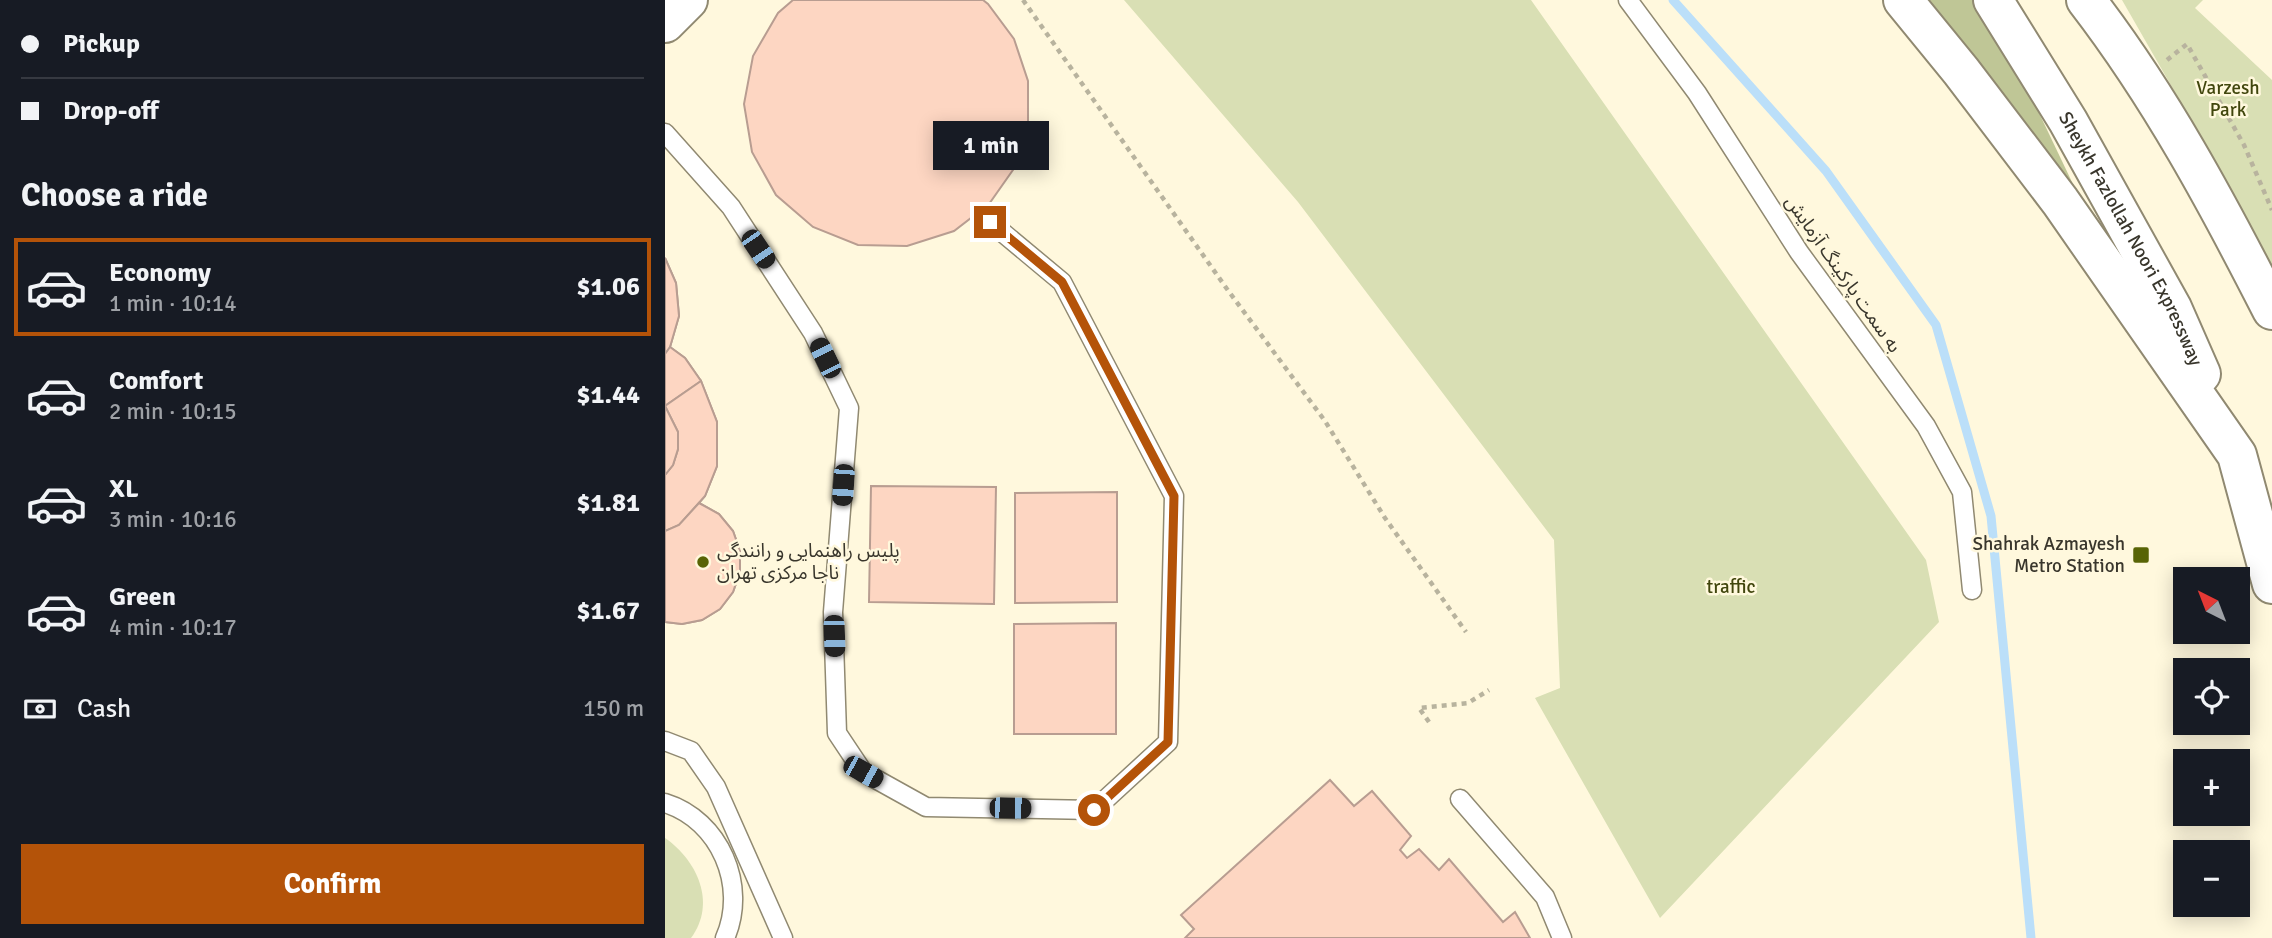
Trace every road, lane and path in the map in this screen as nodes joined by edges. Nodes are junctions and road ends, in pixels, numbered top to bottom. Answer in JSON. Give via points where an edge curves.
{"nodes":[{"id":1,"x":688,"y":0,"type":"edge"},
{"id":2,"x":1023,"y":0,"type":"edge"},
{"id":3,"x":1628,"y":0,"type":"edge"},
{"id":4,"x":1903,"y":0,"type":"edge"},
{"id":5,"x":1993,"y":0,"type":"edge"},
{"id":6,"x":2086,"y":0,"type":"edge"},
{"id":7,"x":2099,"y":0,"type":"edge"},
{"id":8,"x":665,"y":23,"type":"edge"},
{"id":9,"x":2117,"y":41,"type":"junction"},
{"id":10,"x":2166,"y":60,"type":"dead end"},
{"id":11,"x":665,"y":133,"type":"edge"},
{"id":12,"x":2272,"y":210,"type":"edge"},
{"id":13,"x":990,"y":222,"type":"dead end"},
{"id":14,"x":2272,"y":310,"type":"edge"},
{"id":15,"x":2237,"y":455,"type":"junction"},
{"id":16,"x":2272,"y":525,"type":"edge"},
{"id":17,"x":2272,"y":584,"type":"edge"},
{"id":18,"x":1972,"y":590,"type":"dead end"},
{"id":19,"x":1467,"y":632,"type":"dead end"},
{"id":20,"x":1489,"y":690,"type":"dead end"},
{"id":21,"x":1429,"y":722,"type":"dead end"},
{"id":22,"x":665,"y":741,"type":"edge"},
{"id":23,"x":1460,"y":799,"type":"dead end"},
{"id":24,"x":665,"y":803,"type":"edge"},
{"id":25,"x":742,"y":845,"type":"junction"},
{"id":26,"x":724,"y":854,"type":"junction"},
{"id":27,"x":725,"y":938,"type":"edge"},
{"id":28,"x":783,"y":938,"type":"edge"},
{"id":29,"x":1562,"y":938,"type":"edge"}],
"edges":[{"from":1,"to":8,"type":"main road"},
{"from":2,"to":19,"type":"path","via":[[1325,421],[1385,518]]},
{"from":3,"to":18,"type":"lane","name":"به سمت پارکینگ آزمایش","via":[[1697,93],[1799,252],[1926,426],[1962,492]]},
{"from":4,"to":15,"type":"main road","via":[[2060,201]]},
{"from":5,"to":15,"type":"main road","name":"Sheykh Fazlollah Noori Expressway","via":[[2068,121],[2172,308]]},
{"from":6,"to":9,"type":"main road"},
{"from":7,"to":9,"type":"main road"},
{"from":9,"to":14,"type":"main road","via":[[2213,194]]},
{"from":10,"to":12,"type":"path","via":[[2187,44],[2244,145]]},
{"from":11,"to":13,"type":"lane","via":[[731,207],[813,332],[849,408],[834,612],[837,733],[863,772],[926,807],[1094,810],[1168,742],[1174,496],[1062,282]]},
{"from":15,"to":16,"type":"main road","name":"Sheykh Fazlollah Noori Expressway"},
{"from":15,"to":17,"type":"main road"},
{"from":20,"to":21,"type":"path","via":[[1468,703],[1419,708]]},
{"from":22,"to":25,"type":"lane","via":[[691,751],[716,787]]},
{"from":23,"to":29,"type":"lane","via":[[1545,897]]},
{"from":24,"to":26,"type":"lane","via":[[703,825]]},
{"from":25,"to":26,"type":"lane"},
{"from":25,"to":28,"type":"lane"},
{"from":26,"to":27,"type":"lane","via":[[734,888]]}]}
